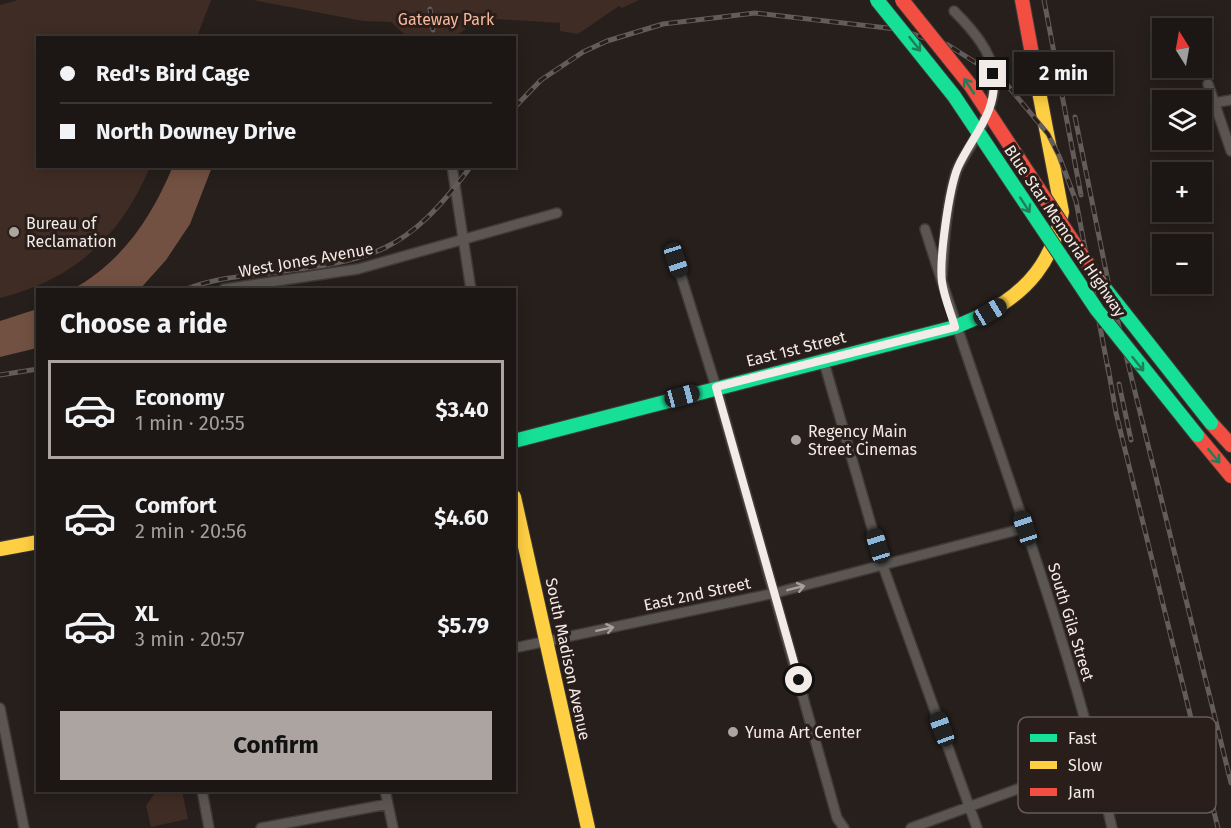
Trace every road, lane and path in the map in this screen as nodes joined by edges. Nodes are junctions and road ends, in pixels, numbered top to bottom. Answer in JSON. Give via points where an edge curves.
{"nodes":[{"id":1,"x":877,"y":0,"type":"edge"},
{"id":2,"x":902,"y":0,"type":"edge"},
{"id":3,"x":1022,"y":0,"type":"edge"},
{"id":4,"x":954,"y":11,"type":"dead end"},
{"id":5,"x":1208,"y":84,"type":"dead end"},
{"id":6,"x":1231,"y":100,"type":"edge"},
{"id":7,"x":1214,"y":103,"type":"junction"},
{"id":8,"x":1231,"y":151,"type":"edge"},
{"id":9,"x":452,"y":168,"type":"edge"},
{"id":10,"x":556,"y":213,"type":"dead end"},
{"id":11,"x":925,"y":229,"type":"dead end"},
{"id":12,"x":462,"y":239,"type":"junction"},
{"id":13,"x":676,"y":260,"type":"dead end"},
{"id":14,"x":942,"y":282,"type":"junction"},
{"id":15,"x":232,"y":288,"type":"edge"},
{"id":16,"x":471,"y":288,"type":"edge"},
{"id":17,"x":955,"y":327,"type":"junction"},
{"id":18,"x":823,"y":359,"type":"junction"},
{"id":19,"x":716,"y":387,"type":"junction"},
{"id":20,"x":516,"y":440,"type":"edge"},
{"id":21,"x":1231,"y":445,"type":"edge"},
{"id":22,"x":1231,"y":476,"type":"edge"},
{"id":23,"x":516,"y":505,"type":"edge"},
{"id":24,"x":1025,"y":528,"type":"junction"},
{"id":25,"x":36,"y":542,"type":"edge"},
{"id":26,"x":0,"y":549,"type":"edge"},
{"id":27,"x":883,"y":567,"type":"junction"},
{"id":28,"x":775,"y":593,"type":"junction"},
{"id":29,"x":548,"y":641,"type":"junction"},
{"id":30,"x":516,"y":648,"type":"edge"},
{"id":31,"x":0,"y":708,"type":"edge"},
{"id":32,"x":1084,"y":717,"type":"edge"},
{"id":33,"x":1018,"y":790,"type":"edge"},
{"id":34,"x":202,"y":792,"type":"edge"},
{"id":35,"x":385,"y":792,"type":"edge"},
{"id":36,"x":388,"y":804,"type":"junction"},
{"id":37,"x":970,"y":808,"type":"junction"},
{"id":38,"x":1109,"y":813,"type":"edge"},
{"id":39,"x":836,"y":823,"type":"edge"},
{"id":40,"x":24,"y":828,"type":"edge"},
{"id":41,"x":209,"y":828,"type":"edge"},
{"id":42,"x":261,"y":828,"type":"edge"},
{"id":43,"x":393,"y":828,"type":"edge"},
{"id":44,"x":588,"y":828,"type":"edge"},
{"id":45,"x":844,"y":828,"type":"edge"},
{"id":46,"x":911,"y":828,"type":"edge"},
{"id":47,"x":977,"y":828,"type":"edge"},
{"id":48,"x":1113,"y":828,"type":"edge"}],
"edges":[{"from":1,"to":22,"type":"main road","name":"Blue Star Memorial Highway","one_way":true,"bridge":true,"via":[[955,96],[1081,288]]},
{"from":21,"to":2,"type":"main road","name":"Blue Star Memorial Highway","one_way":true,"bridge":true,"via":[[1124,317],[962,75]]},
{"from":3,"to":17,"type":"main road","name":"East 1st Street","via":[[1060,204],[1057,242],[1043,268],[1021,290],[990,312]]},
{"from":4,"to":14,"type":"street","via":[[991,60],[996,90],[988,114],[955,176]]},
{"from":5,"to":7,"type":"street"},
{"from":6,"to":7,"type":"street"},
{"from":7,"to":8,"type":"street"},
{"from":9,"to":12,"type":"street"},
{"from":10,"to":12,"type":"street","name":"West Jones Avenue"},
{"from":11,"to":14,"type":"street","name":"South Gila Street"},
{"from":12,"to":15,"type":"street","name":"West Jones Avenue","via":[[358,269]]},
{"from":12,"to":16,"type":"street"},
{"from":13,"to":19,"type":"street"},
{"from":14,"to":17,"type":"street","name":"South Gila Street"},
{"from":17,"to":18,"type":"main road","name":"East 1st Street"},
{"from":17,"to":24,"type":"street","name":"South Gila Street"},
{"from":18,"to":19,"type":"main road","name":"East 1st Street"},
{"from":18,"to":27,"type":"street"},
{"from":19,"to":20,"type":"main road","name":"East 1st Street"},
{"from":19,"to":28,"type":"street"},
{"from":23,"to":29,"type":"main road","name":"South Madison Avenue"},
{"from":24,"to":27,"type":"street","name":"East 2nd Street"},
{"from":24,"to":32,"type":"street","name":"South Gila Street"},
{"from":25,"to":26,"type":"main road"},
{"from":28,"to":27,"type":"street","name":"East 2nd Street","one_way":true},
{"from":27,"to":37,"type":"street"},
{"from":29,"to":28,"type":"street","name":"East 2nd Street","one_way":true},
{"from":28,"to":39,"type":"street"},
{"from":29,"to":30,"type":"street","name":"East 2nd Street"},
{"from":29,"to":44,"type":"main road","name":"South Madison Avenue"},
{"from":31,"to":40,"type":"street"},
{"from":33,"to":37,"type":"street"},
{"from":34,"to":41,"type":"street"},
{"from":35,"to":36,"type":"street"},
{"from":36,"to":42,"type":"street"},
{"from":36,"to":43,"type":"street"},
{"from":37,"to":46,"type":"street"},
{"from":37,"to":47,"type":"street"},
{"from":38,"to":48,"type":"street","name":"South Gila Street"},
{"from":39,"to":45,"type":"street"}]}
